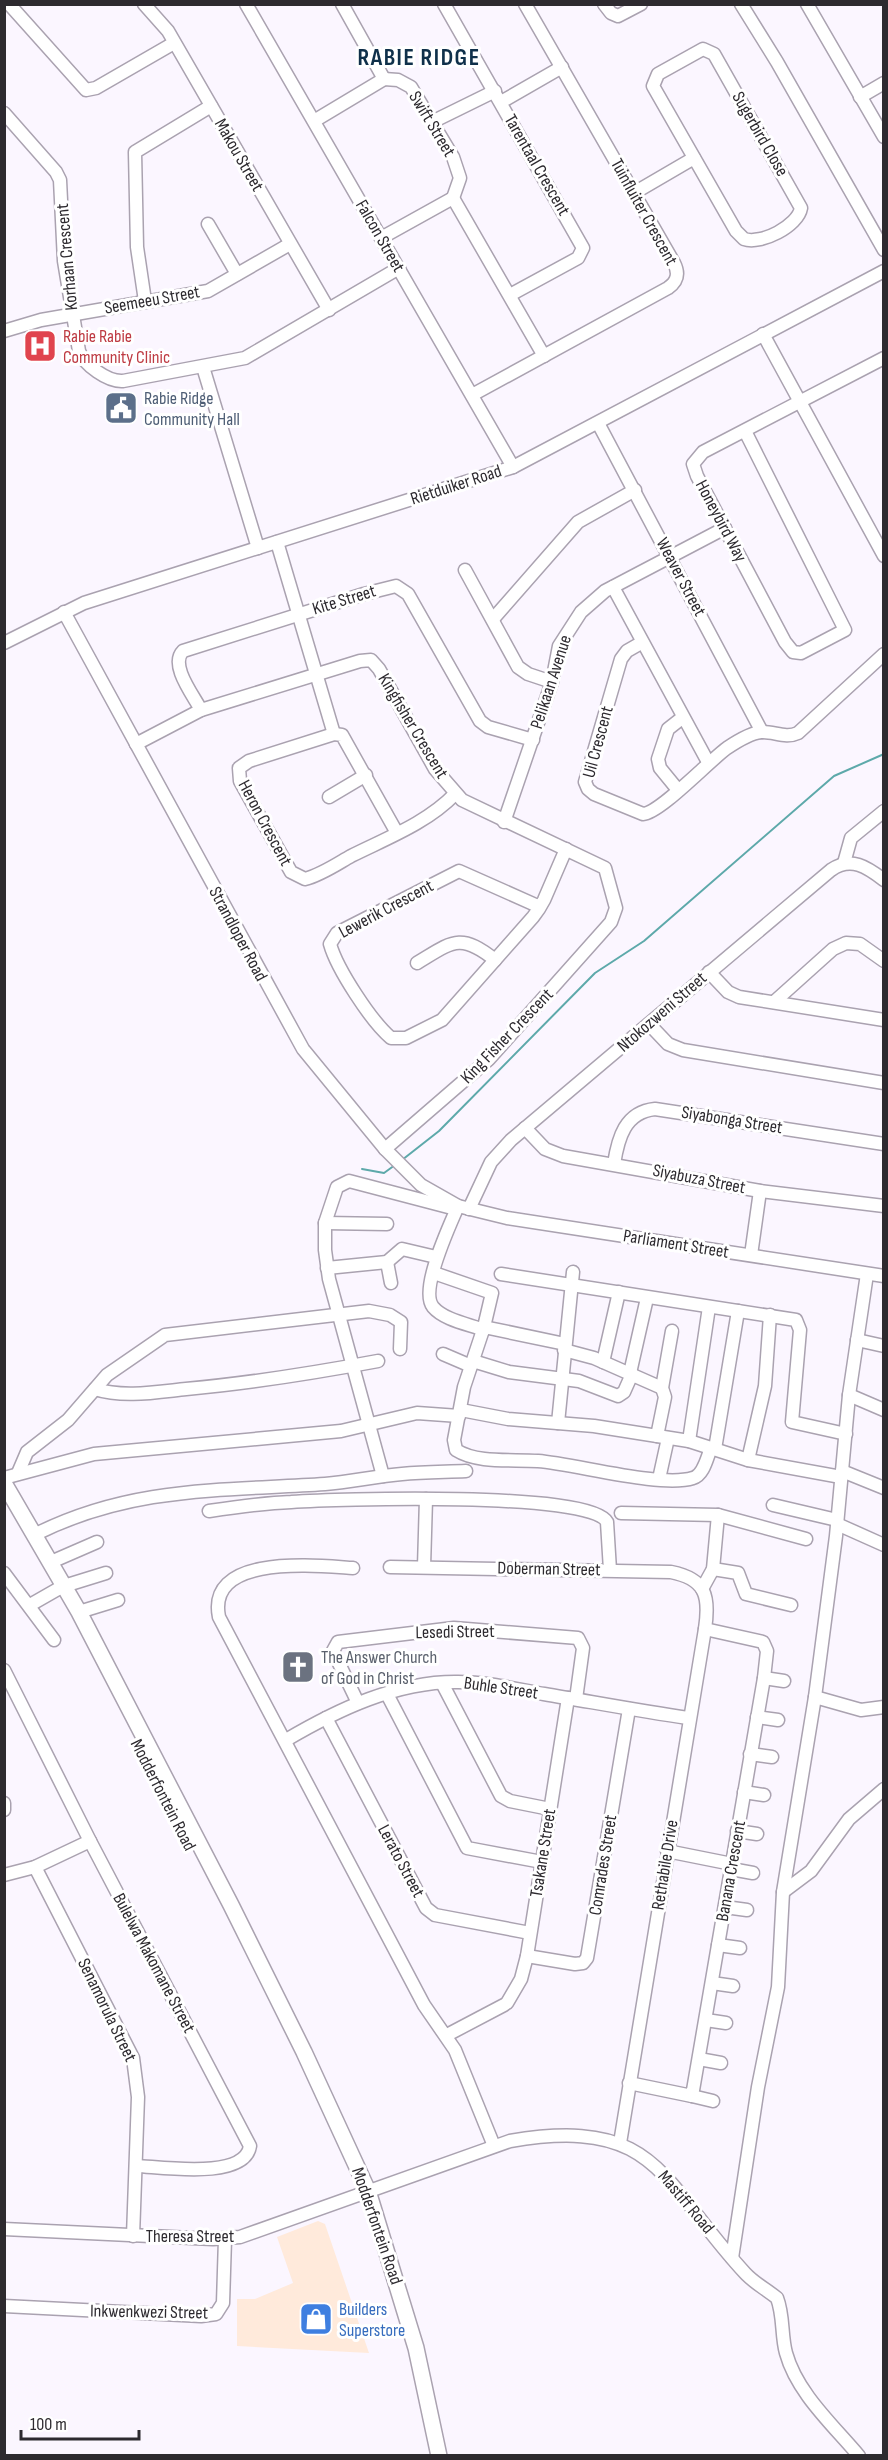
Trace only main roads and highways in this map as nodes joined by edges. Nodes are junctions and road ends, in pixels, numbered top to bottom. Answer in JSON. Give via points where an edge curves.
{"nodes":[{"id":1,"x":5,"y":1485,"type":"edge"},
{"id":2,"x":20,"y":1512,"type":"junction"},
{"id":3,"x":61,"y":1588,"type":"junction"},
{"id":4,"x":312,"y":2074,"type":"junction"},
{"id":5,"x":439,"y":2455,"type":"edge"}],
"edges":[{"from":1,"to":2,"type":"main road","name":"Modderfontein Road"},
{"from":2,"to":3,"type":"main road","name":"Modderfontein Road"},
{"from":2,"to":3,"type":"main road","name":"Modderfontein Road","via":[[36,1534]]},
{"from":3,"to":4,"type":"main road","name":"Modderfontein Road","via":[[298,2055]]},
{"from":3,"to":4,"type":"main road","name":"Modderfontein Road","via":[[79,1612],[231,1905]]},
{"from":4,"to":5,"type":"main road","name":"Modderfontein Road","via":[[368,2192],[416,2348]]}]}
